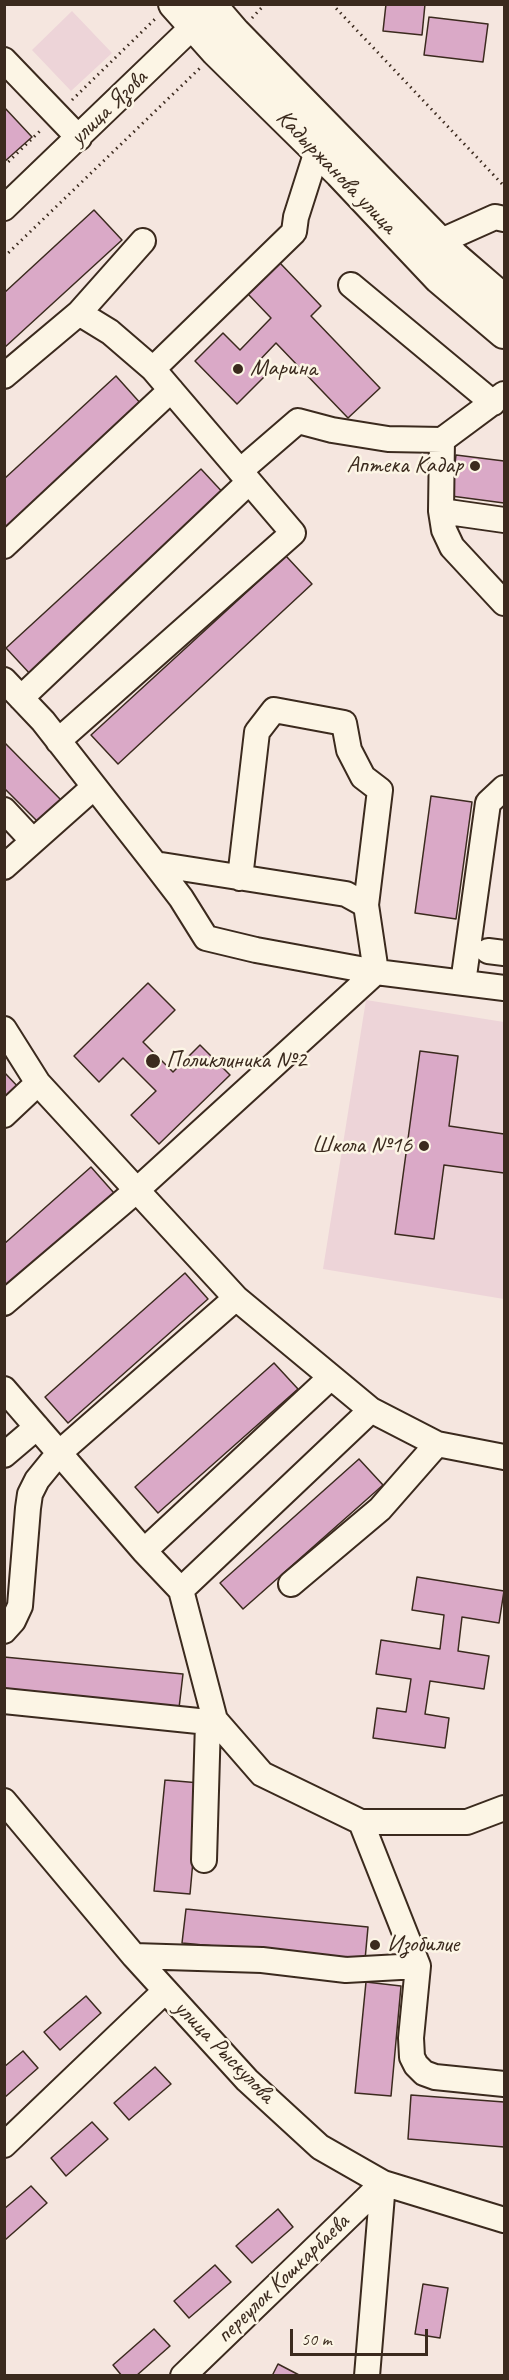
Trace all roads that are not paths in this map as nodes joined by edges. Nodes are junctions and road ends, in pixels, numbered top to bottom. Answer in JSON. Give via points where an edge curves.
{"nodes":[{"id":1,"x":189,"y":12,"type":"edge"},
{"id":2,"x":4,"y":60,"type":"edge"},
{"id":3,"x":79,"y":138,"type":"junction"},
{"id":4,"x":317,"y":151,"type":"junction"},
{"id":5,"x":4,"y":208,"type":"edge"},
{"id":6,"x":504,"y":219,"type":"edge"},
{"id":7,"x":143,"y":241,"type":"dead end"},
{"id":8,"x":429,"y":250,"type":"junction"},
{"id":9,"x":351,"y":285,"type":"dead end"},
{"id":10,"x":504,"y":300,"type":"edge"},
{"id":11,"x":78,"y":313,"type":"junction"},
{"id":12,"x":504,"y":333,"type":"edge"},
{"id":13,"x":153,"y":369,"type":"junction"},
{"id":14,"x":4,"y":376,"type":"edge"},
{"id":15,"x":171,"y":390,"type":"junction"},
{"id":16,"x":499,"y":398,"type":"edge"},
{"id":17,"x":442,"y":440,"type":"junction"},
{"id":18,"x":244,"y":476,"type":"junction"},
{"id":19,"x":441,"y":511,"type":"junction"},
{"id":20,"x":504,"y":520,"type":"edge"},
{"id":21,"x":4,"y":546,"type":"edge"},
{"id":22,"x":504,"y":603,"type":"edge"},
{"id":23,"x":4,"y":680,"type":"edge"},
{"id":24,"x":21,"y":698,"type":"junction"},
{"id":25,"x":58,"y":741,"type":"junction"},
{"id":26,"x":94,"y":787,"type":"junction"},
{"id":27,"x":504,"y":788,"type":"edge"},
{"id":28,"x":4,"y":810,"type":"edge"},
{"id":29,"x":33,"y":841,"type":"junction"},
{"id":30,"x":155,"y":864,"type":"junction"},
{"id":31,"x":4,"y":867,"type":"edge"},
{"id":32,"x":240,"y":878,"type":"junction"},
{"id":33,"x":366,"y":905,"type":"junction"},
{"id":34,"x":376,"y":972,"type":"junction"},
{"id":35,"x":463,"y":982,"type":"junction"},
{"id":36,"x":504,"y":988,"type":"edge"},
{"id":37,"x":4,"y":1029,"type":"edge"},
{"id":38,"x":39,"y":1083,"type":"junction"},
{"id":39,"x":4,"y":1115,"type":"edge"},
{"id":40,"x":137,"y":1190,"type":"junction"},
{"id":41,"x":236,"y":1298,"type":"junction"},
{"id":42,"x":4,"y":1302,"type":"edge"},
{"id":43,"x":331,"y":1377,"type":"junction"},
{"id":44,"x":4,"y":1389,"type":"edge"},
{"id":45,"x":371,"y":1410,"type":"junction"},
{"id":46,"x":37,"y":1427,"type":"junction"},
{"id":47,"x":437,"y":1444,"type":"junction"},
{"id":48,"x":59,"y":1453,"type":"junction"},
{"id":49,"x":4,"y":1455,"type":"edge"},
{"id":50,"x":504,"y":1457,"type":"edge"},
{"id":51,"x":144,"y":1551,"type":"junction"},
{"id":52,"x":291,"y":1584,"type":"dead end"},
{"id":53,"x":181,"y":1590,"type":"junction"},
{"id":54,"x":4,"y":1631,"type":"edge"},
{"id":55,"x":4,"y":1701,"type":"edge"},
{"id":56,"x":211,"y":1721,"type":"junction"},
{"id":57,"x":4,"y":1800,"type":"edge"},
{"id":58,"x":504,"y":1808,"type":"edge"},
{"id":59,"x":361,"y":1822,"type":"junction"},
{"id":60,"x":204,"y":1860,"type":"dead end"},
{"id":61,"x":134,"y":1956,"type":"junction"},
{"id":62,"x":418,"y":1966,"type":"junction"},
{"id":63,"x":165,"y":1990,"type":"junction"},
{"id":64,"x":504,"y":2084,"type":"edge"},
{"id":65,"x":4,"y":2145,"type":"edge"},
{"id":66,"x":383,"y":2183,"type":"junction"},
{"id":67,"x":504,"y":2220,"type":"edge"},
{"id":68,"x":183,"y":2376,"type":"edge"},
{"id":69,"x":367,"y":2376,"type":"edge"}],
"edges":[{"from":1,"to":3,"type":"street","name":"улица Язова"},
{"from":1,"to":4,"type":"main road","name":"Кадыржанова улица"},
{"from":1,"to":8,"type":"main road","name":"Кадыржанова улица","via":[[235,33]]},
{"from":2,"to":3,"type":"street"},
{"from":3,"to":5,"type":"street","name":"улица Язова"},
{"from":4,"to":8,"type":"main road","name":"Кадыржанова улица"},
{"from":4,"to":13,"type":"street","via":[[294,232]]},
{"from":6,"to":8,"type":"street","via":[[495,217]]},
{"from":7,"to":11,"type":"street"},
{"from":8,"to":10,"type":"main road","name":"Кадыржанова улица"},
{"from":8,"to":12,"type":"main road","name":"Кадыржанова улица","via":[[439,278]]},
{"from":9,"to":16,"type":"street"},
{"from":11,"to":13,"type":"street","via":[[110,332]]},
{"from":11,"to":14,"type":"street"},
{"from":13,"to":15,"type":"street"},
{"from":15,"to":18,"type":"street"},
{"from":15,"to":21,"type":"street"},
{"from":16,"to":17,"type":"street"},
{"from":17,"to":18,"type":"street","via":[[388,439],[298,421]]},
{"from":17,"to":19,"type":"street"},
{"from":18,"to":24,"type":"street"},
{"from":18,"to":25,"type":"street","via":[[293,533]]},
{"from":19,"to":20,"type":"street"},
{"from":19,"to":22,"type":"street","via":[[452,547]]},
{"from":23,"to":24,"type":"street"},
{"from":24,"to":25,"type":"street"},
{"from":25,"to":26,"type":"street"},
{"from":26,"to":29,"type":"street"},
{"from":26,"to":30,"type":"street"},
{"from":27,"to":35,"type":"street","via":[[488,803]]},
{"from":28,"to":29,"type":"street"},
{"from":29,"to":31,"type":"street"},
{"from":30,"to":32,"type":"street"},
{"from":30,"to":34,"type":"street","via":[[206,938]]},
{"from":32,"to":33,"type":"street","via":[[346,894]]},
{"from":32,"to":33,"type":"street","via":[[257,732],[274,710],[344,723],[349,750],[363,777],[380,790]]},
{"from":33,"to":34,"type":"street"},
{"from":34,"to":35,"type":"street"},
{"from":34,"to":40,"type":"street"},
{"from":35,"to":36,"type":"street"},
{"from":37,"to":38,"type":"street"},
{"from":38,"to":39,"type":"street"},
{"from":38,"to":40,"type":"street"},
{"from":40,"to":41,"type":"street"},
{"from":40,"to":42,"type":"street"},
{"from":41,"to":43,"type":"street"},
{"from":41,"to":48,"type":"street"},
{"from":43,"to":45,"type":"street"},
{"from":43,"to":51,"type":"street"},
{"from":44,"to":46,"type":"street"},
{"from":45,"to":47,"type":"street"},
{"from":45,"to":53,"type":"street"},
{"from":46,"to":48,"type":"street"},
{"from":46,"to":49,"type":"street"},
{"from":47,"to":50,"type":"street"},
{"from":47,"to":52,"type":"street","via":[[380,1509]]},
{"from":48,"to":51,"type":"street"},
{"from":48,"to":54,"type":"street","via":[[30,1494],[20,1606]]},
{"from":51,"to":53,"type":"street"},
{"from":53,"to":56,"type":"street"},
{"from":55,"to":56,"type":"street"},
{"from":56,"to":59,"type":"street","via":[[262,1774]]},
{"from":56,"to":60,"type":"street"},
{"from":57,"to":61,"type":"street","name":"улица Рыскулова"},
{"from":58,"to":59,"type":"street","via":[[467,1822]]},
{"from":59,"to":62,"type":"street"},
{"from":61,"to":62,"type":"street","via":[[262,1960],[346,1970]]},
{"from":61,"to":63,"type":"street","name":"улица Рыскулова"},
{"from":62,"to":64,"type":"street","via":[[411,2038],[416,2065],[435,2077]]},
{"from":63,"to":65,"type":"street"},
{"from":63,"to":66,"type":"street","name":"улица Рыскулова","via":[[247,2080],[320,2147]]},
{"from":66,"to":67,"type":"street","name":"улица Рыскулова"},
{"from":66,"to":68,"type":"street","name":"переулок Кошкарбаева"},
{"from":66,"to":69,"type":"street"}]}
